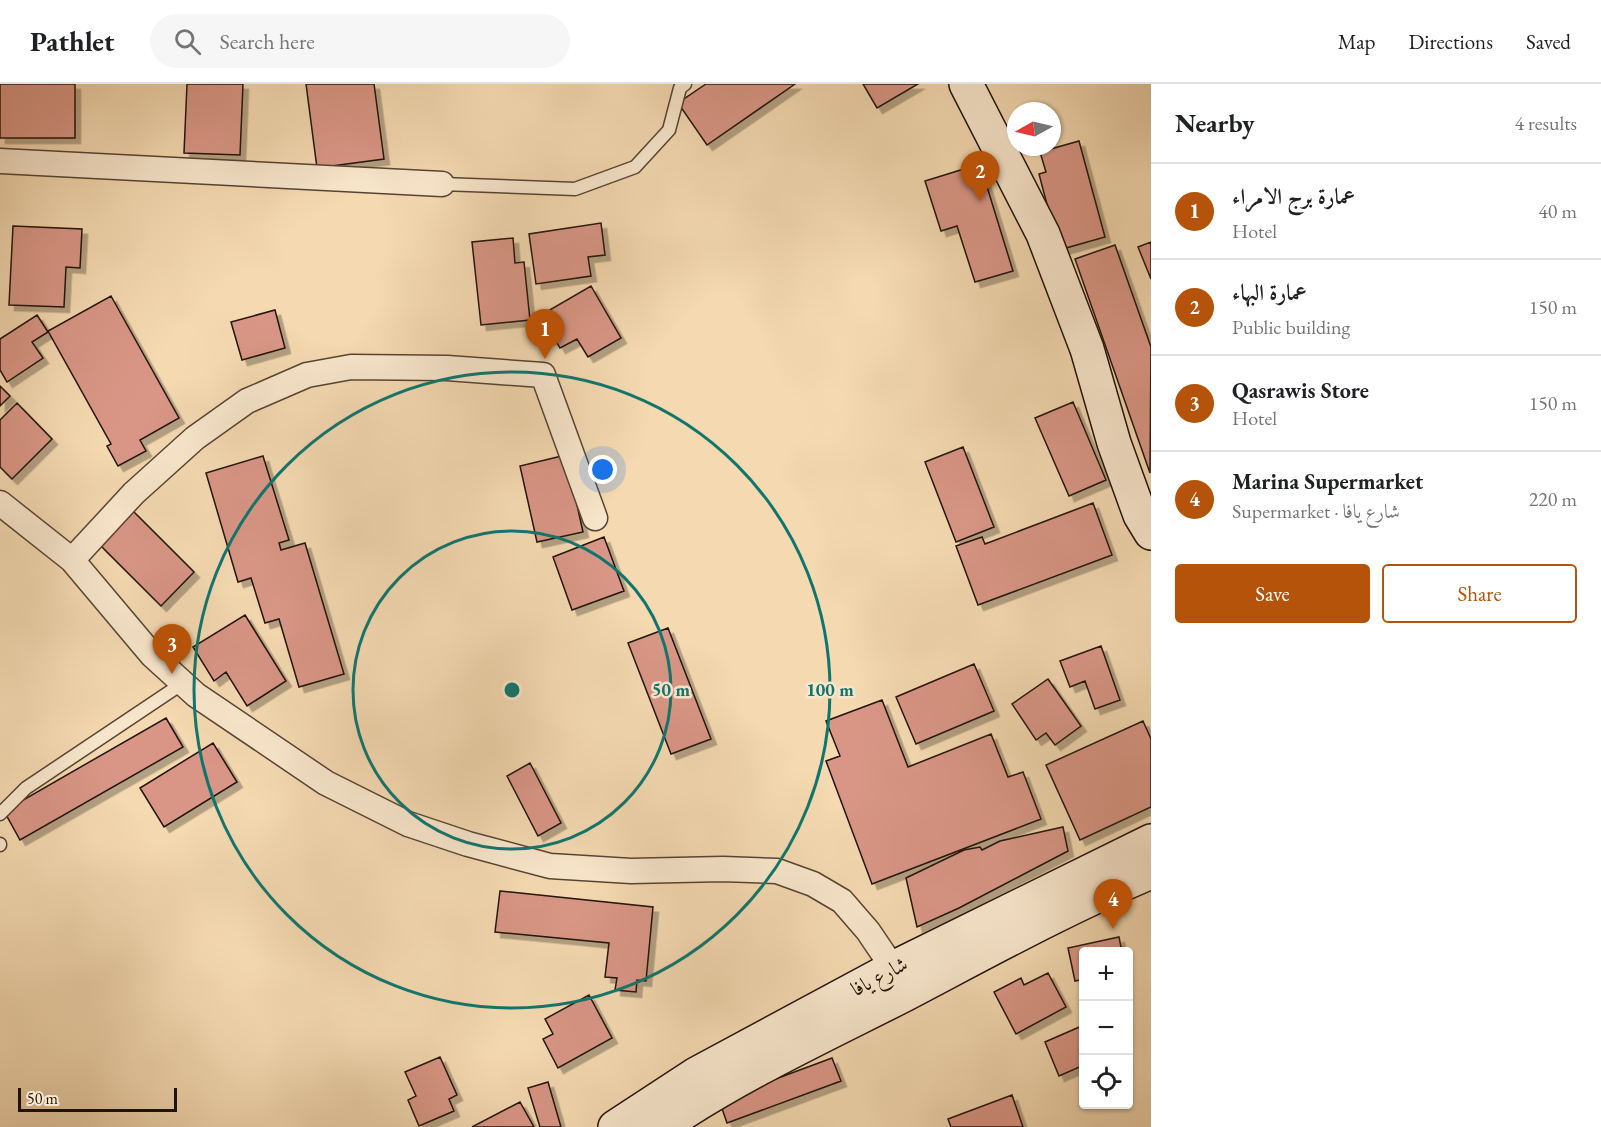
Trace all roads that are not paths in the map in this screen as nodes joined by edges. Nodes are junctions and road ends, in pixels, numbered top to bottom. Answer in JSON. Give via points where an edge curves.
{"nodes":[{"id":1,"x":685,"y":84,"type":"edge"},
{"id":2,"x":966,"y":84,"type":"edge"},
{"id":3,"x":0,"y":161,"type":"edge"},
{"id":4,"x":442,"y":184,"type":"joint"},
{"id":5,"x":1143,"y":500,"type":"edge"},
{"id":6,"x":0,"y":503,"type":"edge"},
{"id":7,"x":595,"y":518,"type":"dead end"},
{"id":8,"x":1151,"y":533,"type":"edge"},
{"id":9,"x":72,"y":560,"type":"junction"},
{"id":10,"x":183,"y":683,"type":"junction"},
{"id":11,"x":0,"y":814,"type":"edge"},
{"id":12,"x":1151,"y":841,"type":"edge"},
{"id":13,"x":1150,"y":876,"type":"edge"},
{"id":14,"x":899,"y":981,"type":"junction"},
{"id":15,"x":615,"y":1127,"type":"edge"},
{"id":16,"x":662,"y":1127,"type":"edge"}],
"edges":[{"from":1,"to":4,"type":"lane","via":[[680,88],[669,130],[635,167],[575,189]]},
{"from":2,"to":5,"type":"street","via":[[1043,234],[1087,349],[1114,443]]},
{"from":3,"to":4,"type":"street"},
{"from":5,"to":8,"type":"street","via":[[1140,514]]},
{"from":6,"to":9,"type":"street"},
{"from":7,"to":9,"type":"street","via":[[543,375],[351,367],[307,375],[247,401],[195,438],[134,493]]},
{"from":9,"to":10,"type":"street","via":[[152,655]]},
{"from":10,"to":11,"type":"lane","via":[[26,788]]},
{"from":10,"to":14,"type":"street","via":[[326,783],[408,824],[468,844],[550,866],[631,872],[777,871],[813,884],[842,901],[868,931]]},
{"from":12,"to":14,"type":"street","name":"شارع يافا"},
{"from":13,"to":14,"type":"street"},
{"from":14,"to":15,"type":"street","name":"شارع يافا","via":[[696,1074]]},
{"from":14,"to":16,"type":"street"}]}
